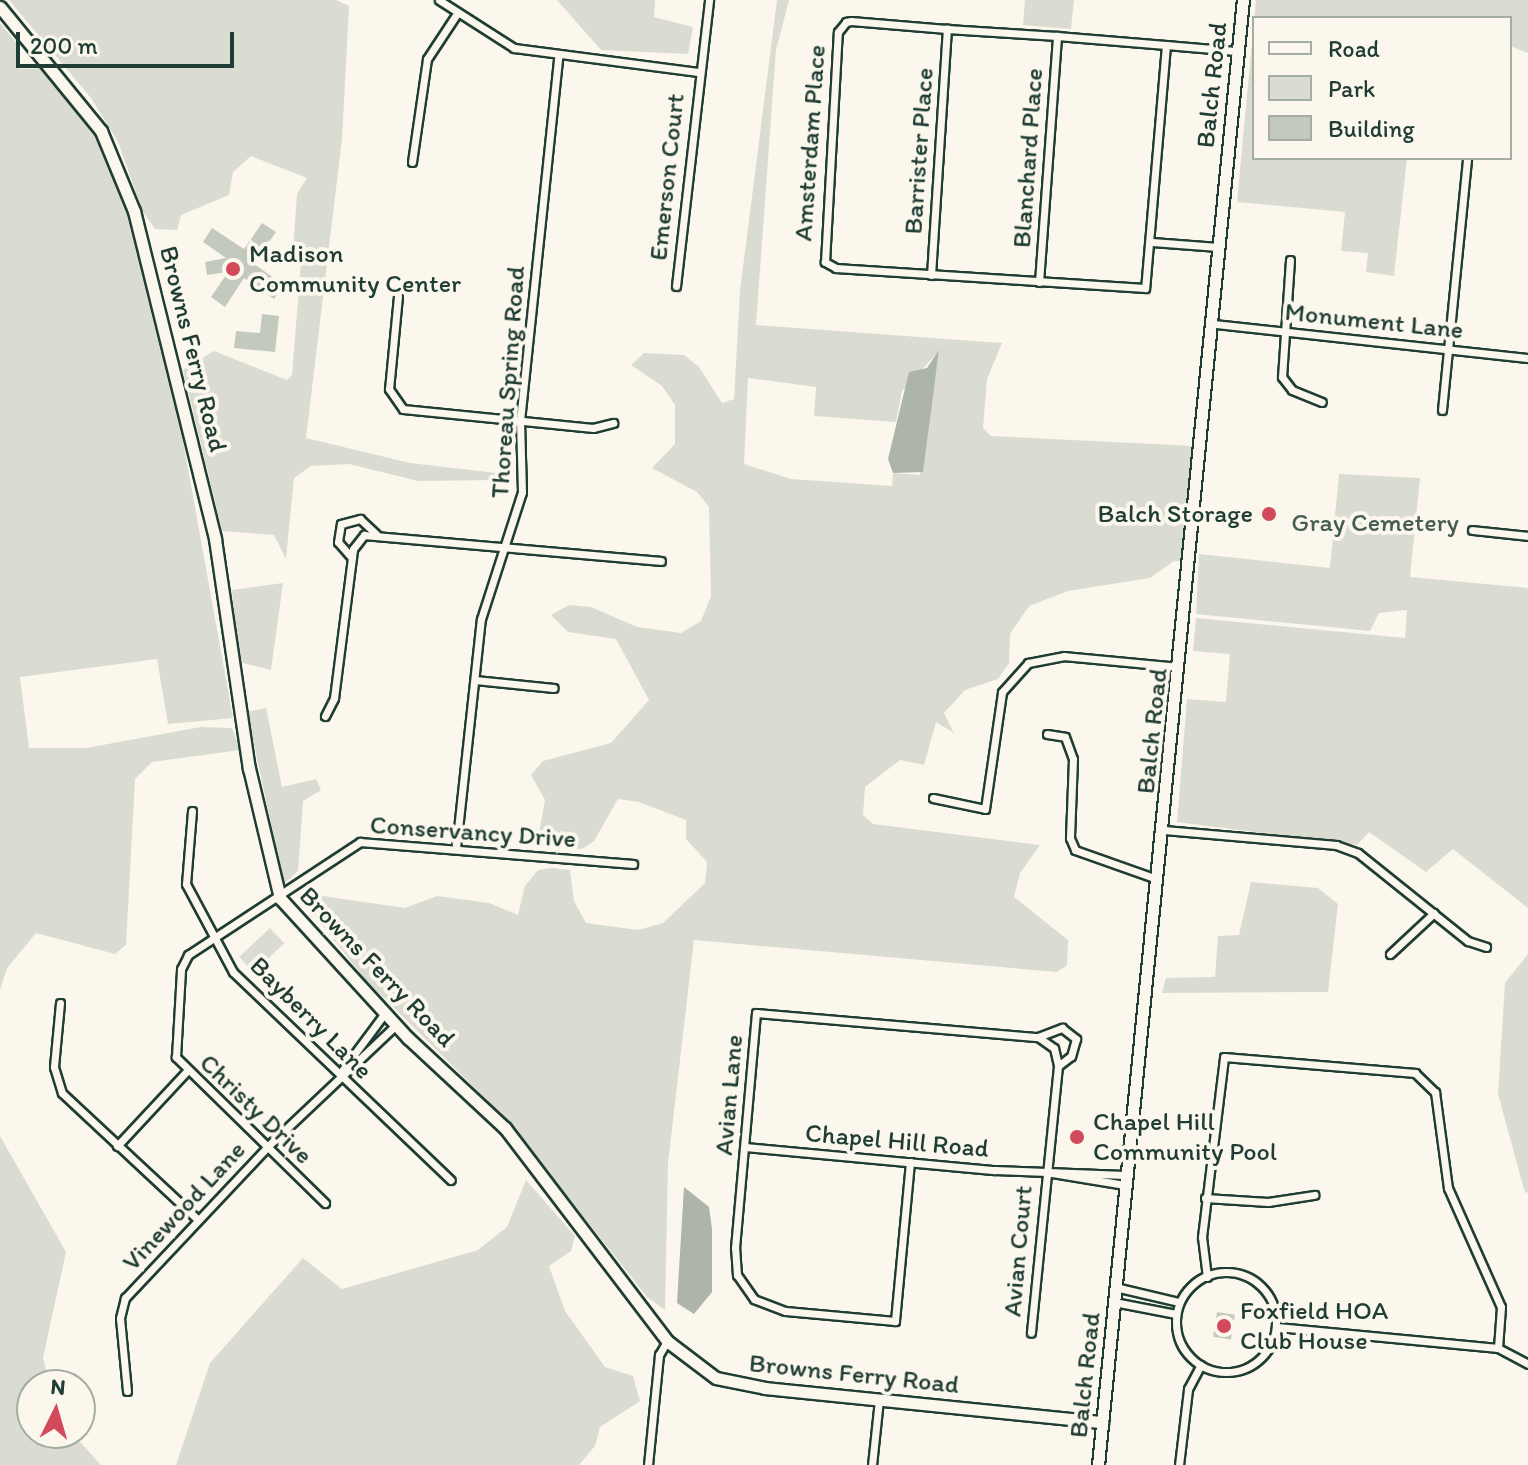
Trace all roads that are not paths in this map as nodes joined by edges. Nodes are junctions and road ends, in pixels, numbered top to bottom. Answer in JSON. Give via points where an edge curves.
{"nodes":[{"id":1,"x":439,"y":0,"type":"edge"},
{"id":2,"x":709,"y":0,"type":"edge"},
{"id":3,"x":1243,"y":0,"type":"edge"},
{"id":4,"x":0,"y":7,"type":"edge"},
{"id":5,"x":456,"y":15,"type":"junction"},
{"id":6,"x":947,"y":29,"type":"junction"},
{"id":7,"x":1057,"y":36,"type":"junction"},
{"id":8,"x":1166,"y":45,"type":"junction"},
{"id":9,"x":1236,"y":51,"type":"junction"},
{"id":10,"x":558,"y":57,"type":"junction"},
{"id":11,"x":698,"y":72,"type":"junction"},
{"id":12,"x":1467,"y":160,"type":"edge"},
{"id":13,"x":412,"y":162,"type":"dead end"},
{"id":14,"x":1152,"y":242,"type":"junction"},
{"id":15,"x":1218,"y":247,"type":"junction"},
{"id":16,"x":1290,"y":260,"type":"dead end"},
{"id":17,"x":931,"y":275,"type":"junction"},
{"id":18,"x":1039,"y":282,"type":"junction"},
{"id":19,"x":676,"y":286,"type":"dead end"},
{"id":20,"x":398,"y":296,"type":"dead end"},
{"id":21,"x":1215,"y":324,"type":"junction"},
{"id":22,"x":1285,"y":332,"type":"junction"},
{"id":23,"x":1450,"y":349,"type":"junction"},
{"id":24,"x":1528,"y":358,"type":"edge"},
{"id":25,"x":1322,"y":402,"type":"dead end"},
{"id":26,"x":1442,"y":410,"type":"dead end"},
{"id":27,"x":520,"y":421,"type":"junction"},
{"id":28,"x":613,"y":423,"type":"dead end"},
{"id":29,"x":1472,"y":530,"type":"dead end"},
{"id":30,"x":376,"y":534,"type":"junction"},
{"id":31,"x":1528,"y":536,"type":"edge"},
{"id":32,"x":507,"y":546,"type":"junction"},
{"id":33,"x":352,"y":558,"type":"junction"},
{"id":34,"x":661,"y":561,"type":"dead end"},
{"id":35,"x":1180,"y":667,"type":"junction"},
{"id":36,"x":475,"y":680,"type":"junction"},
{"id":37,"x":554,"y":688,"type":"dead end"},
{"id":38,"x":325,"y":716,"type":"dead end"},
{"id":39,"x":1047,"y":734,"type":"dead end"},
{"id":40,"x":933,"y":798,"type":"dead end"},
{"id":41,"x":192,"y":811,"type":"dead end"},
{"id":42,"x":1164,"y":830,"type":"junction"},
{"id":43,"x":456,"y":848,"type":"junction"},
{"id":44,"x":633,"y":864,"type":"dead end"},
{"id":45,"x":1159,"y":879,"type":"junction"},
{"id":46,"x":280,"y":898,"type":"junction"},
{"id":47,"x":1434,"y":913,"type":"junction"},
{"id":48,"x":215,"y":939,"type":"junction"},
{"id":49,"x":1486,"y":947,"type":"dead end"},
{"id":50,"x":1390,"y":954,"type":"dead end"},
{"id":51,"x":60,"y":1003,"type":"dead end"},
{"id":52,"x":385,"y":1013,"type":"junction"},
{"id":53,"x":396,"y":1025,"type":"junction"},
{"id":54,"x":1038,"y":1037,"type":"junction"},
{"id":55,"x":1058,"y":1066,"type":"junction"},
{"id":56,"x":187,"y":1071,"type":"junction"},
{"id":57,"x":339,"y":1075,"type":"junction"},
{"id":58,"x":117,"y":1146,"type":"junction"},
{"id":59,"x":268,"y":1146,"type":"junction"},
{"id":60,"x":745,"y":1147,"type":"junction"},
{"id":61,"x":910,"y":1162,"type":"junction"},
{"id":62,"x":1046,"y":1172,"type":"junction"},
{"id":63,"x":451,"y":1180,"type":"dead end"},
{"id":64,"x":1125,"y":1180,"type":"junction"},
{"id":65,"x":1314,"y":1195,"type":"dead end"},
{"id":66,"x":1205,"y":1198,"type":"junction"},
{"id":67,"x":325,"y":1203,"type":"dead end"},
{"id":68,"x":197,"y":1219,"type":"junction"},
{"id":69,"x":1207,"y":1277,"type":"junction"},
{"id":70,"x":1115,"y":1287,"type":"junction"},
{"id":71,"x":1114,"y":1302,"type":"junction"},
{"id":72,"x":1179,"y":1302,"type":"junction"},
{"id":73,"x":1176,"y":1314,"type":"junction"},
{"id":74,"x":1277,"y":1327,"type":"junction"},
{"id":75,"x":1031,"y":1333,"type":"dead end"},
{"id":76,"x":667,"y":1341,"type":"junction"},
{"id":77,"x":1498,"y":1348,"type":"junction"},
{"id":78,"x":1528,"y":1364,"type":"edge"},
{"id":79,"x":1201,"y":1365,"type":"junction"},
{"id":80,"x":127,"y":1391,"type":"dead end"},
{"id":81,"x":879,"y":1399,"type":"junction"},
{"id":82,"x":1081,"y":1419,"type":"junction"},
{"id":83,"x":1102,"y":1422,"type":"junction"},
{"id":84,"x":1100,"y":1445,"type":"junction"},
{"id":85,"x":648,"y":1465,"type":"edge"},
{"id":86,"x":872,"y":1465,"type":"edge"},
{"id":87,"x":1098,"y":1465,"type":"edge"},
{"id":88,"x":1179,"y":1465,"type":"edge"}],
"edges":[{"from":1,"to":5,"type":"street"},
{"from":2,"to":11,"type":"street","name":"Emerson Court"},
{"from":3,"to":9,"type":"street","name":"Balch Road"},
{"from":4,"to":46,"type":"street","name":"Browns Ferry Road","via":[[101,131],[127,189],[206,494],[249,768]]},
{"from":5,"to":10,"type":"street","via":[[514,48]]},
{"from":5,"to":13,"type":"street","via":[[427,59]]},
{"from":6,"to":7,"type":"street","name":"Amsterdam Place"},
{"from":6,"to":17,"type":"street","name":"Barrister Place"},
{"from":6,"to":17,"type":"street","name":"Amsterdam Place","via":[[851,21],[841,26],[822,250],[825,262],[836,268]]},
{"from":7,"to":8,"type":"street","name":"Amsterdam Place"},
{"from":7,"to":18,"type":"street","name":"Blanchard Place"},
{"from":8,"to":9,"type":"street","name":"Amsterdam Place"},
{"from":8,"to":14,"type":"street","name":"Amsterdam Place"},
{"from":9,"to":15,"type":"street","name":"Balch Road"},
{"from":10,"to":11,"type":"street"},
{"from":10,"to":27,"type":"street","name":"Thoreau Spring Road"},
{"from":11,"to":19,"type":"street","name":"Emerson Court"},
{"from":12,"to":23,"type":"street"},
{"from":14,"to":15,"type":"street"},
{"from":14,"to":18,"type":"street","name":"Amsterdam Place","via":[[1149,281],[1142,289]]},
{"from":15,"to":21,"type":"street","name":"Balch Road"},
{"from":16,"to":22,"type":"street"},
{"from":17,"to":18,"type":"street","name":"Amsterdam Place"},
{"from":20,"to":27,"type":"street","via":[[389,389],[395,404]]},
{"from":21,"to":22,"type":"street","name":"Monument Lane"},
{"from":21,"to":35,"type":"street","name":"Balch Road"},
{"from":22,"to":23,"type":"street","name":"Monument Lane"},
{"from":22,"to":25,"type":"street","via":[[1282,377],[1292,390]]},
{"from":23,"to":24,"type":"street","name":"Monument Lane"},
{"from":23,"to":26,"type":"street"},
{"from":27,"to":28,"type":"street","via":[[593,428]]},
{"from":27,"to":32,"type":"street","name":"Thoreau Spring Road","via":[[522,492]]},
{"from":29,"to":31,"type":"street"},
{"from":30,"to":32,"type":"street"},
{"from":30,"to":33,"type":"street","via":[[356,541]]},
{"from":30,"to":33,"type":"street","via":[[360,519],[341,524],[338,542]]},
{"from":32,"to":34,"type":"street"},
{"from":32,"to":36,"type":"street","name":"Thoreau Spring Road","via":[[483,611]]},
{"from":33,"to":38,"type":"street","via":[[334,698]]},
{"from":35,"to":40,"type":"street","via":[[1064,656],[1028,663],[1002,692],[985,809]]},
{"from":35,"to":42,"type":"street","name":"Balch Road"},
{"from":36,"to":37,"type":"street"},
{"from":36,"to":43,"type":"street","name":"Thoreau Spring Road"},
{"from":39,"to":45,"type":"street","via":[[1065,737],[1073,759],[1069,828],[1075,850]]},
{"from":41,"to":48,"type":"street","name":"Bayberry Lane","via":[[186,884]]},
{"from":42,"to":45,"type":"street","name":"Balch Road"},
{"from":42,"to":47,"type":"street","via":[[1336,845],[1358,853]]},
{"from":43,"to":44,"type":"street","name":"Conservancy Drive"},
{"from":43,"to":46,"type":"street","name":"Conservancy Drive","via":[[360,842]]},
{"from":45,"to":64,"type":"street","name":"Balch Road"},
{"from":46,"to":48,"type":"street","name":"Christy Drive"},
{"from":46,"to":52,"type":"street","name":"Browns Ferry Road"},
{"from":47,"to":49,"type":"street"},
{"from":47,"to":50,"type":"street"},
{"from":48,"to":56,"type":"street","name":"Christy Drive","via":[[188,955],[181,969],[173,1051]]},
{"from":48,"to":57,"type":"street","name":"Bayberry Lane","via":[[233,972]]},
{"from":51,"to":58,"type":"street","via":[[56,1082]]},
{"from":52,"to":53,"type":"street","name":"Browns Ferry Road"},
{"from":52,"to":57,"type":"street","name":"Vinewood Lane"},
{"from":53,"to":57,"type":"street","name":"Vinewood Lane"},
{"from":53,"to":76,"type":"street","name":"Browns Ferry Road","via":[[505,1128]]},
{"from":54,"to":55,"type":"street","via":[[1054,1048]]},
{"from":54,"to":55,"type":"street","via":[[1062,1028],[1076,1039],[1071,1056]]},
{"from":54,"to":60,"type":"street","name":"Avian Lane","via":[[756,1013]]},
{"from":55,"to":62,"type":"street"},
{"from":56,"to":58,"type":"street"},
{"from":56,"to":59,"type":"street","name":"Christy Drive"},
{"from":57,"to":59,"type":"street","name":"Vinewood Lane"},
{"from":57,"to":63,"type":"street","name":"Bayberry Lane"},
{"from":58,"to":68,"type":"street"},
{"from":59,"to":67,"type":"street","name":"Christy Drive"},
{"from":59,"to":68,"type":"street","name":"Vinewood Lane"},
{"from":60,"to":61,"type":"street","name":"Chapel Hill Road"},
{"from":60,"to":61,"type":"street","name":"Avian Lane","via":[[735,1248],[742,1285],[754,1299],[785,1311],[882,1322],[897,1317]]},
{"from":61,"to":62,"type":"street","name":"Chapel Hill Road"},
{"from":62,"to":64,"type":"street","name":"Chapel Hill Road"},
{"from":62,"to":75,"type":"street","name":"Avian Court"},
{"from":64,"to":70,"type":"street","name":"Balch Road"},
{"from":65,"to":66,"type":"street","via":[[1268,1202]]},
{"from":66,"to":69,"type":"street","via":[[1201,1250]]},
{"from":66,"to":77,"type":"street","via":[[1224,1057],[1415,1073],[1435,1092],[1448,1188],[1501,1307]]},
{"from":68,"to":80,"type":"street","name":"Vinewood Lane","via":[[125,1298],[120,1329]]},
{"from":69,"to":72,"type":"street"},
{"from":69,"to":74,"type":"street","via":[[1231,1272],[1253,1280],[1273,1301]]},
{"from":70,"to":71,"type":"street","name":"Balch Road"},
{"from":70,"to":72,"type":"street"},
{"from":71,"to":73,"type":"street"},
{"from":71,"to":83,"type":"street","name":"Balch Road"},
{"from":72,"to":73,"type":"street"},
{"from":73,"to":79,"type":"street","via":[[1183,1347]]},
{"from":74,"to":77,"type":"street"},
{"from":74,"to":79,"type":"street","via":[[1253,1363],[1221,1371]]},
{"from":76,"to":81,"type":"street","name":"Browns Ferry Road","via":[[735,1385]]},
{"from":76,"to":85,"type":"street","via":[[659,1355]]},
{"from":77,"to":78,"type":"street"},
{"from":79,"to":88,"type":"street","via":[[1188,1389]]},
{"from":81,"to":82,"type":"street","name":"Browns Ferry Road"},
{"from":81,"to":86,"type":"street"},
{"from":82,"to":83,"type":"street","name":"Browns Ferry Road"},
{"from":82,"to":84,"type":"street"},
{"from":83,"to":84,"type":"street","name":"Balch Road"},
{"from":84,"to":87,"type":"street","name":"Balch Road"}]}
